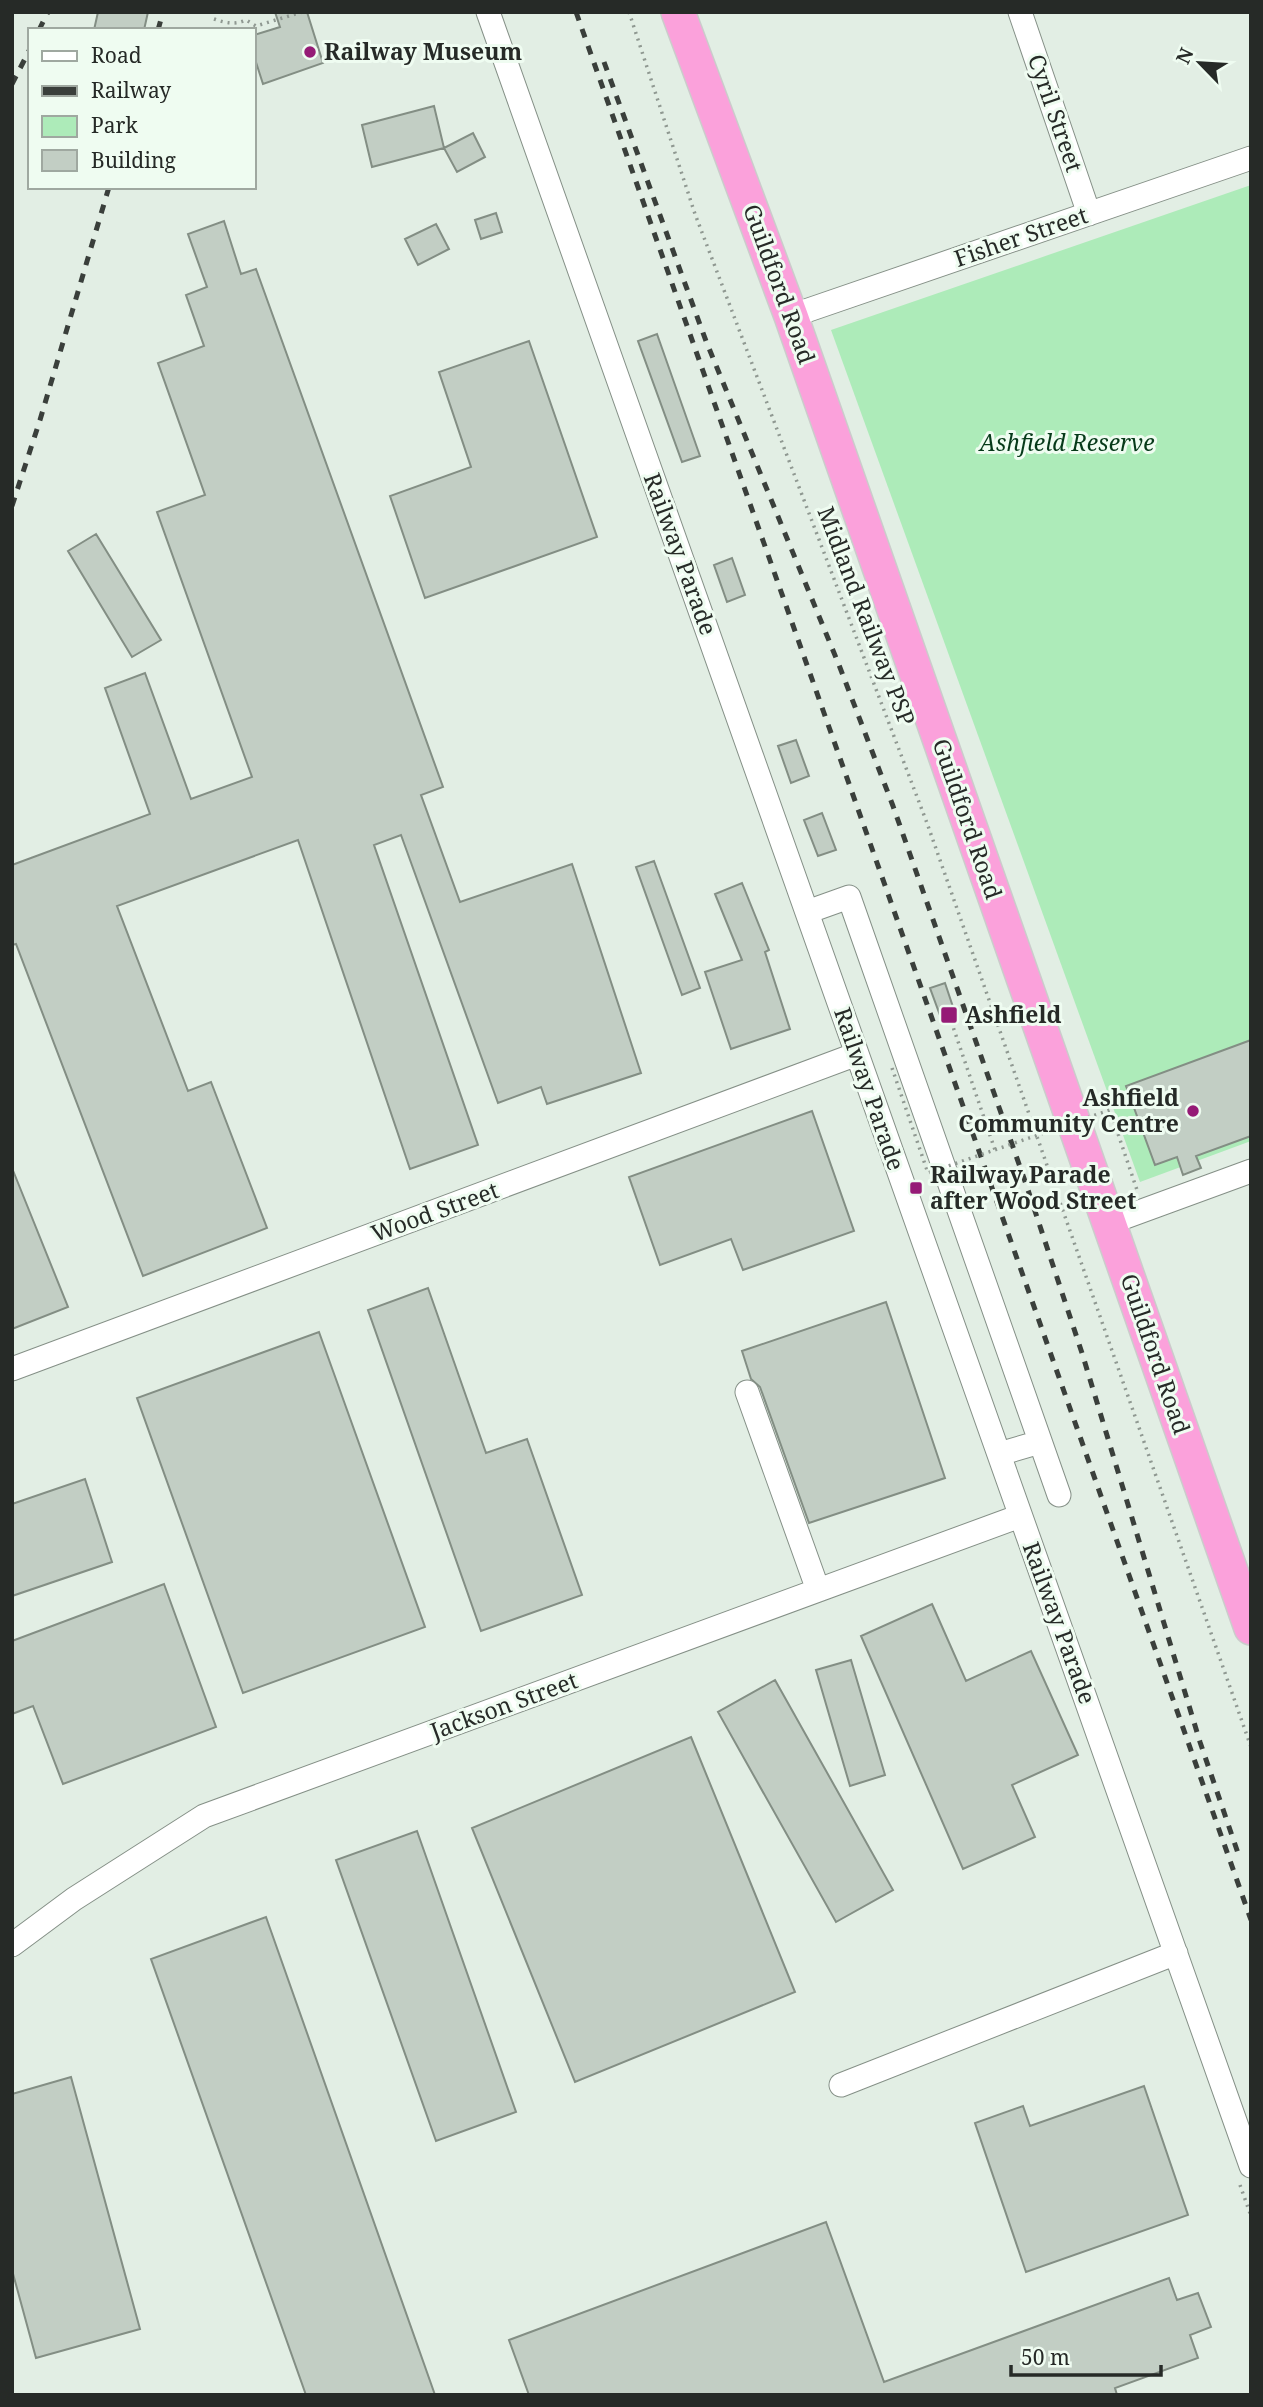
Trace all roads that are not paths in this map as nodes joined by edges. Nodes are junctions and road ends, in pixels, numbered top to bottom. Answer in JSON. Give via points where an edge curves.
{"nodes":[{"id":1,"x":488,"y":12,"type":"edge"},
{"id":2,"x":678,"y":12,"type":"edge"},
{"id":3,"x":1020,"y":12,"type":"edge"},
{"id":4,"x":1251,"y":158,"type":"edge"},
{"id":5,"x":1089,"y":214,"type":"junction"},
{"id":6,"x":791,"y":316,"type":"junction"},
{"id":7,"x":807,"y":912,"type":"junction"},
{"id":8,"x":857,"y":1054,"type":"junction"},
{"id":9,"x":1251,"y":1171,"type":"edge"},
{"id":10,"x":1108,"y":1223,"type":"junction"},
{"id":11,"x":12,"y":1369,"type":"edge"},
{"id":12,"x":747,"y":1392,"type":"dead end"},
{"id":13,"x":1040,"y":1442,"type":"junction"},
{"id":14,"x":999,"y":1454,"type":"junction"},
{"id":15,"x":1059,"y":1495,"type":"dead end"},
{"id":16,"x":1020,"y":1516,"type":"junction"},
{"id":17,"x":818,"y":1590,"type":"junction"},
{"id":18,"x":1251,"y":1628,"type":"edge"},
{"id":19,"x":12,"y":1945,"type":"edge"},
{"id":20,"x":1176,"y":1953,"type":"junction"},
{"id":21,"x":841,"y":2085,"type":"dead end"},
{"id":22,"x":1251,"y":2166,"type":"edge"}],
"edges":[{"from":1,"to":7,"type":"street","name":"Railway Parade"},
{"from":2,"to":6,"type":"highway","name":"Guildford Road"},
{"from":3,"to":5,"type":"street","name":"Cyril Street"},
{"from":4,"to":5,"type":"street","name":"Fisher Street"},
{"from":5,"to":6,"type":"street","name":"Fisher Street"},
{"from":6,"to":10,"type":"highway","name":"Guildford Road"},
{"from":7,"to":8,"type":"street","name":"Railway Parade"},
{"from":7,"to":13,"type":"street","via":[[849,897]]},
{"from":8,"to":11,"type":"street","name":"Wood Street"},
{"from":8,"to":14,"type":"street","name":"Railway Parade"},
{"from":9,"to":10,"type":"street"},
{"from":10,"to":18,"type":"highway","name":"Guildford Road"},
{"from":12,"to":17,"type":"street"},
{"from":13,"to":14,"type":"street"},
{"from":13,"to":15,"type":"street"},
{"from":14,"to":16,"type":"street","name":"Railway Parade"},
{"from":16,"to":17,"type":"street","name":"Jackson Street"},
{"from":16,"to":20,"type":"street","name":"Railway Parade"},
{"from":17,"to":19,"type":"street","name":"Jackson Street","via":[[204,1816],[74,1899]]},
{"from":20,"to":21,"type":"street"},
{"from":20,"to":22,"type":"street","name":"Railway Parade"}]}
